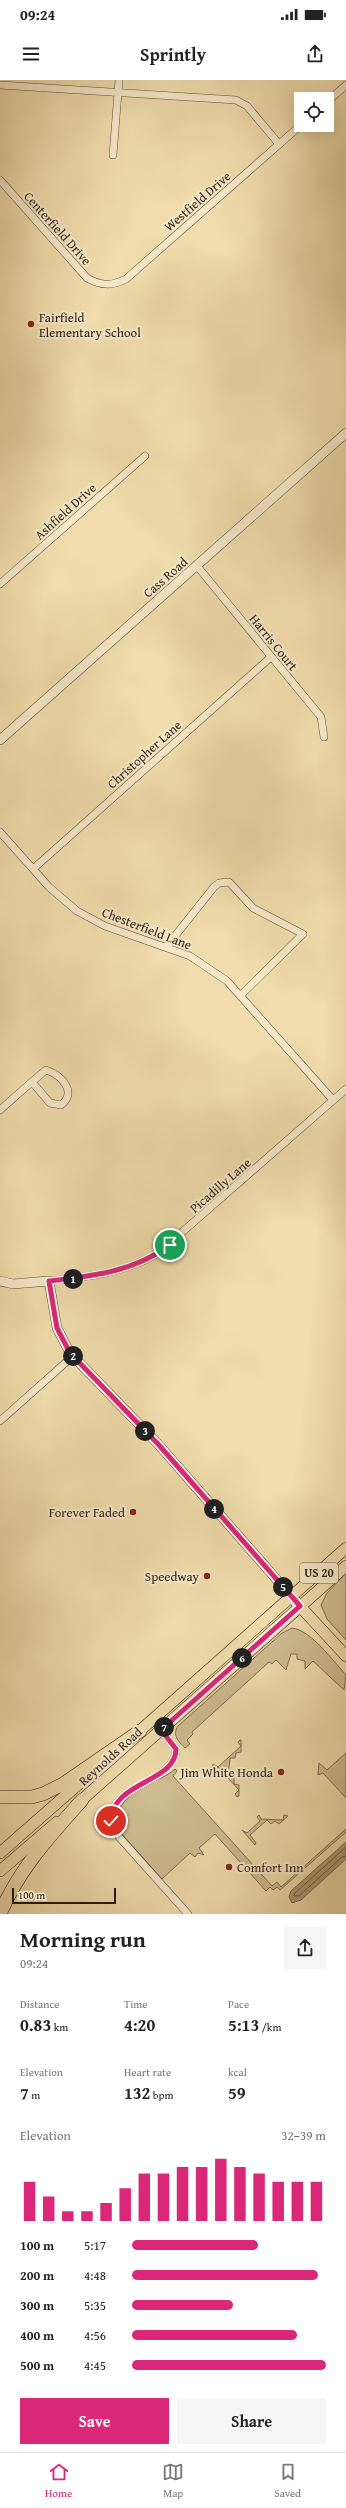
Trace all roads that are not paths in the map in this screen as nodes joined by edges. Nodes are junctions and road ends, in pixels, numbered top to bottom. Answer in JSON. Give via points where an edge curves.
{"nodes":[{"id":1,"x":118,"y":80,"type":"edge"},
{"id":2,"x":0,"y":85,"type":"edge"},
{"id":3,"x":346,"y":85,"type":"edge"},
{"id":4,"x":118,"y":92,"type":"junction"},
{"id":5,"x":334,"y":96,"type":"edge"},
{"id":6,"x":294,"y":131,"type":"edge"},
{"id":7,"x":280,"y":144,"type":"junction"},
{"id":8,"x":114,"y":154,"type":"dead end"},
{"id":9,"x":0,"y":180,"type":"edge"},
{"id":10,"x":103,"y":285,"type":"joint"},
{"id":11,"x":346,"y":434,"type":"edge"},
{"id":12,"x":145,"y":456,"type":"dead end"},
{"id":13,"x":197,"y":566,"type":"junction"},
{"id":14,"x":0,"y":584,"type":"edge"},
{"id":15,"x":271,"y":657,"type":"junction"},
{"id":16,"x":324,"y":737,"type":"dead end"},
{"id":17,"x":0,"y":740,"type":"edge"},
{"id":18,"x":0,"y":832,"type":"edge"},
{"id":19,"x":33,"y":869,"type":"junction"},
{"id":20,"x":167,"y":946,"type":"junction"},
{"id":21,"x":240,"y":996,"type":"junction"},
{"id":22,"x":32,"y":1082,"type":"junction"},
{"id":23,"x":346,"y":1089,"type":"edge"},
{"id":24,"x":333,"y":1100,"type":"junction"},
{"id":25,"x":0,"y":1110,"type":"edge"},
{"id":26,"x":0,"y":1281,"type":"edge"},
{"id":27,"x":49,"y":1281,"type":"junction"},
{"id":28,"x":73,"y":1356,"type":"junction"},
{"id":29,"x":0,"y":1421,"type":"edge"},
{"id":30,"x":346,"y":1548,"type":"edge"},
{"id":31,"x":346,"y":1566,"type":"edge"},
{"id":32,"x":292,"y":1597,"type":"junction"},
{"id":33,"x":300,"y":1606,"type":"junction"},
{"id":34,"x":346,"y":1656,"type":"edge"},
{"id":35,"x":161,"y":1730,"type":"junction"},
{"id":36,"x":140,"y":1731,"type":"junction"},
{"id":37,"x":0,"y":1797,"type":"edge"},
{"id":38,"x":82,"y":1800,"type":"junction"},
{"id":39,"x":0,"y":1853,"type":"edge"},
{"id":40,"x":0,"y":1871,"type":"edge"},
{"id":41,"x":0,"y":1914,"type":"edge"},
{"id":42,"x":188,"y":1914,"type":"edge"}],
"edges":[{"from":1,"to":4,"type":"street"},
{"from":2,"to":4,"type":"street"},
{"from":3,"to":5,"type":"street"},
{"from":4,"to":7,"type":"street","via":[[236,100],[247,106]]},
{"from":4,"to":8,"type":"street"},
{"from":6,"to":7,"type":"street","name":"Westfield Drive"},
{"from":7,"to":10,"type":"street","name":"Westfield Drive","via":[[126,279]]},
{"from":9,"to":10,"type":"street","name":"Centerfield Drive","via":[[87,278]]},
{"from":11,"to":13,"type":"street","name":"Cass Road"},
{"from":12,"to":14,"type":"street","name":"Ashfield Drive"},
{"from":13,"to":15,"type":"street","name":"Harris Court"},
{"from":13,"to":17,"type":"street","name":"Cass Road"},
{"from":15,"to":16,"type":"street","name":"Harris Court","via":[[321,717]]},
{"from":15,"to":19,"type":"street","name":"Christopher Lane"},
{"from":18,"to":19,"type":"street","name":"Chesterfield Lane"},
{"from":19,"to":20,"type":"street","name":"Chesterfield Lane","via":[[61,899],[92,920]]},
{"from":20,"to":21,"type":"street","name":"Chesterfield Lane","via":[[203,964],[227,981]]},
{"from":20,"to":21,"type":"street","via":[[214,887],[229,882],[253,908],[303,934]]},
{"from":21,"to":24,"type":"street","name":"Chesterfield Lane"},
{"from":22,"to":22,"type":"street","via":[[50,1103],[61,1105],[66,1101],[69,1092],[66,1084],[54,1073],[46,1070]]},
{"from":22,"to":25,"type":"street"},
{"from":23,"to":24,"type":"street","name":"Picadilly Lane"},
{"from":24,"to":27,"type":"street","name":"Picadilly Lane","via":[[157,1254],[104,1275]]},
{"from":26,"to":27,"type":"street","via":[[13,1284]]},
{"from":27,"to":28,"type":"street","via":[[57,1328]]},
{"from":28,"to":29,"type":"street"},
{"from":28,"to":32,"type":"street","via":[[158,1444]]},
{"from":30,"to":32,"type":"main road","name":"Reynolds Road","number":"US 20"},
{"from":31,"to":33,"type":"main road","name":"Reynolds Road","number":"US 20"},
{"from":32,"to":33,"type":"main road"},
{"from":32,"to":36,"type":"main road","name":"Reynolds Road","number":"US 20"},
{"from":33,"to":34,"type":"main road"},
{"from":33,"to":35,"type":"main road","name":"Reynolds Road","number":"US 20"},
{"from":35,"to":38,"type":"main road","name":"Reynolds Road","number":"US 20"},
{"from":35,"to":42,"type":"street","via":[[176,1749],[174,1761],[161,1774],[141,1782],[118,1802],[111,1814],[111,1821],[119,1837]]},
{"from":36,"to":37,"type":"highway","via":[[63,1784],[44,1794],[32,1797]]},
{"from":36,"to":39,"type":"main road","name":"Reynolds Road","number":"US 20"},
{"from":38,"to":40,"type":"main road","name":"Reynolds Road","number":"US 20"},
{"from":38,"to":41,"type":"highway","via":[[30,1860],[16,1880]]}]}
